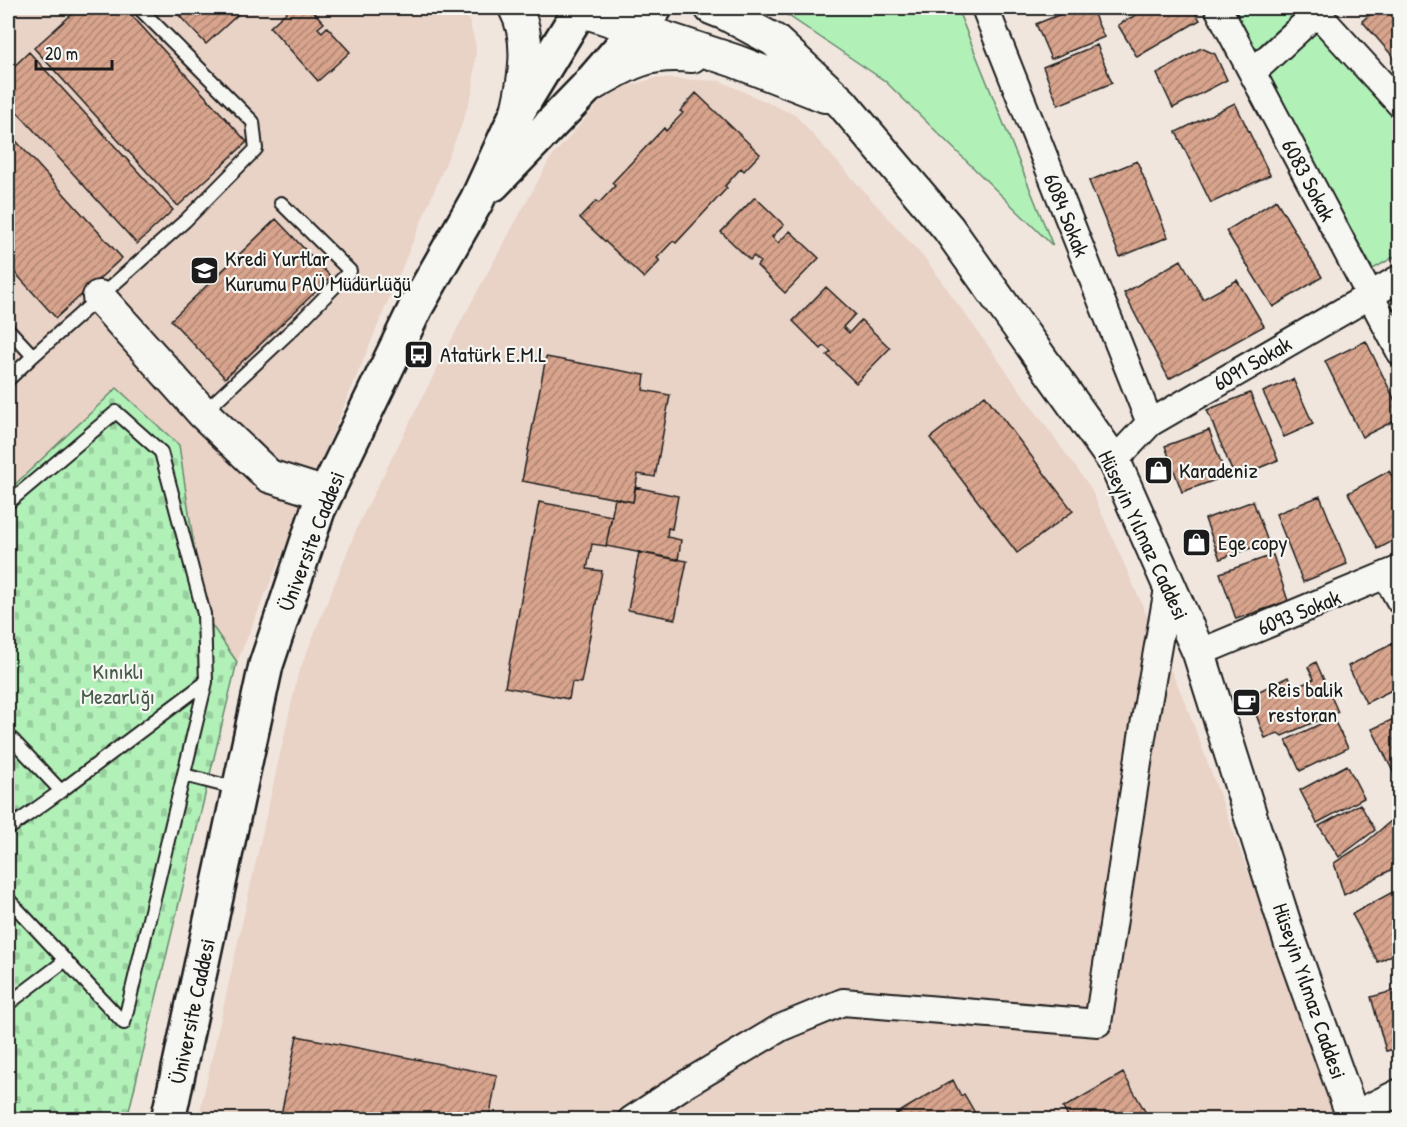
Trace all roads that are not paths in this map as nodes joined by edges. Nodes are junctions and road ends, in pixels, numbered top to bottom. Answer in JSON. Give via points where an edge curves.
{"nodes":[{"id":1,"x":139,"y":8,"type":"edge"},
{"id":2,"x":515,"y":8,"type":"edge"},
{"id":3,"x":578,"y":8,"type":"edge"},
{"id":4,"x":711,"y":8,"type":"edge"},
{"id":5,"x":744,"y":8,"type":"edge"},
{"id":6,"x":987,"y":8,"type":"edge"},
{"id":7,"x":1218,"y":8,"type":"edge"},
{"id":8,"x":1320,"y":10,"type":"edge"},
{"id":9,"x":647,"y":18,"type":"edge"},
{"id":10,"x":774,"y":40,"type":"junction"},
{"id":11,"x":735,"y":61,"type":"junction"},
{"id":12,"x":1253,"y":72,"type":"junction"},
{"id":13,"x":586,"y":88,"type":"junction"},
{"id":14,"x":842,"y":103,"type":"junction"},
{"id":15,"x":1400,"y":104,"type":"edge"},
{"id":16,"x":517,"y":113,"type":"junction"},
{"id":17,"x":477,"y":200,"type":"junction"},
{"id":18,"x":281,"y":203,"type":"dead end"},
{"id":19,"x":1400,"y":278,"type":"edge"},
{"id":20,"x":1369,"y":295,"type":"junction"},
{"id":21,"x":99,"y":297,"type":"junction"},
{"id":22,"x":8,"y":329,"type":"edge"},
{"id":23,"x":1400,"y":352,"type":"edge"},
{"id":24,"x":33,"y":356,"type":"junction"},
{"id":25,"x":8,"y":380,"type":"edge"},
{"id":26,"x":203,"y":413,"type":"junction"},
{"id":27,"x":1150,"y":423,"type":"junction"},
{"id":28,"x":1114,"y":461,"type":"junction"},
{"id":29,"x":326,"y":494,"type":"junction"},
{"id":30,"x":8,"y":503,"type":"edge"},
{"id":31,"x":1393,"y":572,"type":"edge"},
{"id":32,"x":1169,"y":583,"type":"junction"},
{"id":33,"x":1400,"y":601,"type":"edge"},
{"id":34,"x":1199,"y":653,"type":"junction"},
{"id":35,"x":207,"y":682,"type":"junction"},
{"id":36,"x":8,"y":735,"type":"edge"},
{"id":37,"x":184,"y":775,"type":"junction"},
{"id":38,"x":239,"y":789,"type":"junction"},
{"id":39,"x":61,"y":791,"type":"junction"},
{"id":40,"x":8,"y":829,"type":"edge"},
{"id":41,"x":8,"y":899,"type":"edge"},
{"id":42,"x":66,"y":960,"type":"junction"},
{"id":43,"x":8,"y":1004,"type":"edge"},
{"id":44,"x":1400,"y":1092,"type":"edge"},
{"id":45,"x":1354,"y":1117,"type":"edge"},
{"id":46,"x":168,"y":1119,"type":"edge"},
{"id":47,"x":631,"y":1119,"type":"edge"}],
"edges":[{"from":1,"to":21,"type":"lane","via":[[253,122],[256,149]]},
{"from":2,"to":16,"type":"street","via":[[524,26],[525,44],[524,82]]},
{"from":3,"to":9,"type":"street"},
{"from":3,"to":16,"type":"main road","name":"Üniversite Caddesi"},
{"from":4,"to":10,"type":"street","name":"Hüseyin Yılmaz Caddesi"},
{"from":5,"to":10,"type":"street"},
{"from":6,"to":27,"type":"street","name":"6084 Sokak"},
{"from":7,"to":12,"type":"street","name":"6083 Sokak"},
{"from":8,"to":12,"type":"street"},
{"from":8,"to":15,"type":"street"},
{"from":9,"to":11,"type":"street"},
{"from":9,"to":13,"type":"main road"},
{"from":10,"to":14,"type":"street","name":"Hüseyin Yılmaz Caddesi"},
{"from":11,"to":13,"type":"street","via":[[662,54],[630,64]]},
{"from":11,"to":14,"type":"street"},
{"from":12,"to":20,"type":"street","name":"6083 Sokak"},
{"from":13,"to":17,"type":"main road"},
{"from":14,"to":28,"type":"street","name":"Hüseyin Yılmaz Caddesi","via":[[948,228]]},
{"from":16,"to":17,"type":"main road","name":"Üniversite Caddesi"},
{"from":17,"to":29,"type":"main road","name":"Üniversite Caddesi","via":[[417,307]]},
{"from":18,"to":26,"type":"lane","via":[[350,271]]},
{"from":19,"to":20,"type":"street","name":"6091 Sokak"},
{"from":20,"to":23,"type":"street","name":"6083 Sokak"},
{"from":20,"to":27,"type":"street","name":"6091 Sokak"},
{"from":21,"to":24,"type":"lane"},
{"from":21,"to":26,"type":"street"},
{"from":22,"to":24,"type":"lane"},
{"from":24,"to":25,"type":"lane"},
{"from":26,"to":29,"type":"street","via":[[269,476]]},
{"from":27,"to":28,"type":"street","name":"6091 Sokak"},
{"from":28,"to":32,"type":"street","name":"Hüseyin Yılmaz Caddesi"},
{"from":29,"to":38,"type":"main road","name":"Üniversite Caddesi","via":[[266,665]]},
{"from":30,"to":35,"type":"lane","via":[[116,412],[161,452],[204,614]]},
{"from":31,"to":33,"type":"street"},
{"from":31,"to":34,"type":"street","name":"6093 Sokak"},
{"from":32,"to":34,"type":"street","name":"Hüseyin Yılmaz Caddesi"},
{"from":32,"to":47,"type":"street","via":[[1098,1023],[843,1002],[780,1028]]},
{"from":34,"to":45,"type":"street","name":"Hüseyin Yılmaz Caddesi","via":[[1292,944]]},
{"from":35,"to":37,"type":"lane"},
{"from":35,"to":39,"type":"lane"},
{"from":36,"to":39,"type":"lane"},
{"from":37,"to":38,"type":"lane"},
{"from":37,"to":42,"type":"lane","via":[[124,1023]]},
{"from":38,"to":46,"type":"main road","name":"Üniversite Caddesi"},
{"from":39,"to":40,"type":"lane"},
{"from":41,"to":42,"type":"lane"},
{"from":42,"to":43,"type":"lane"},
{"from":44,"to":45,"type":"street"}]}
